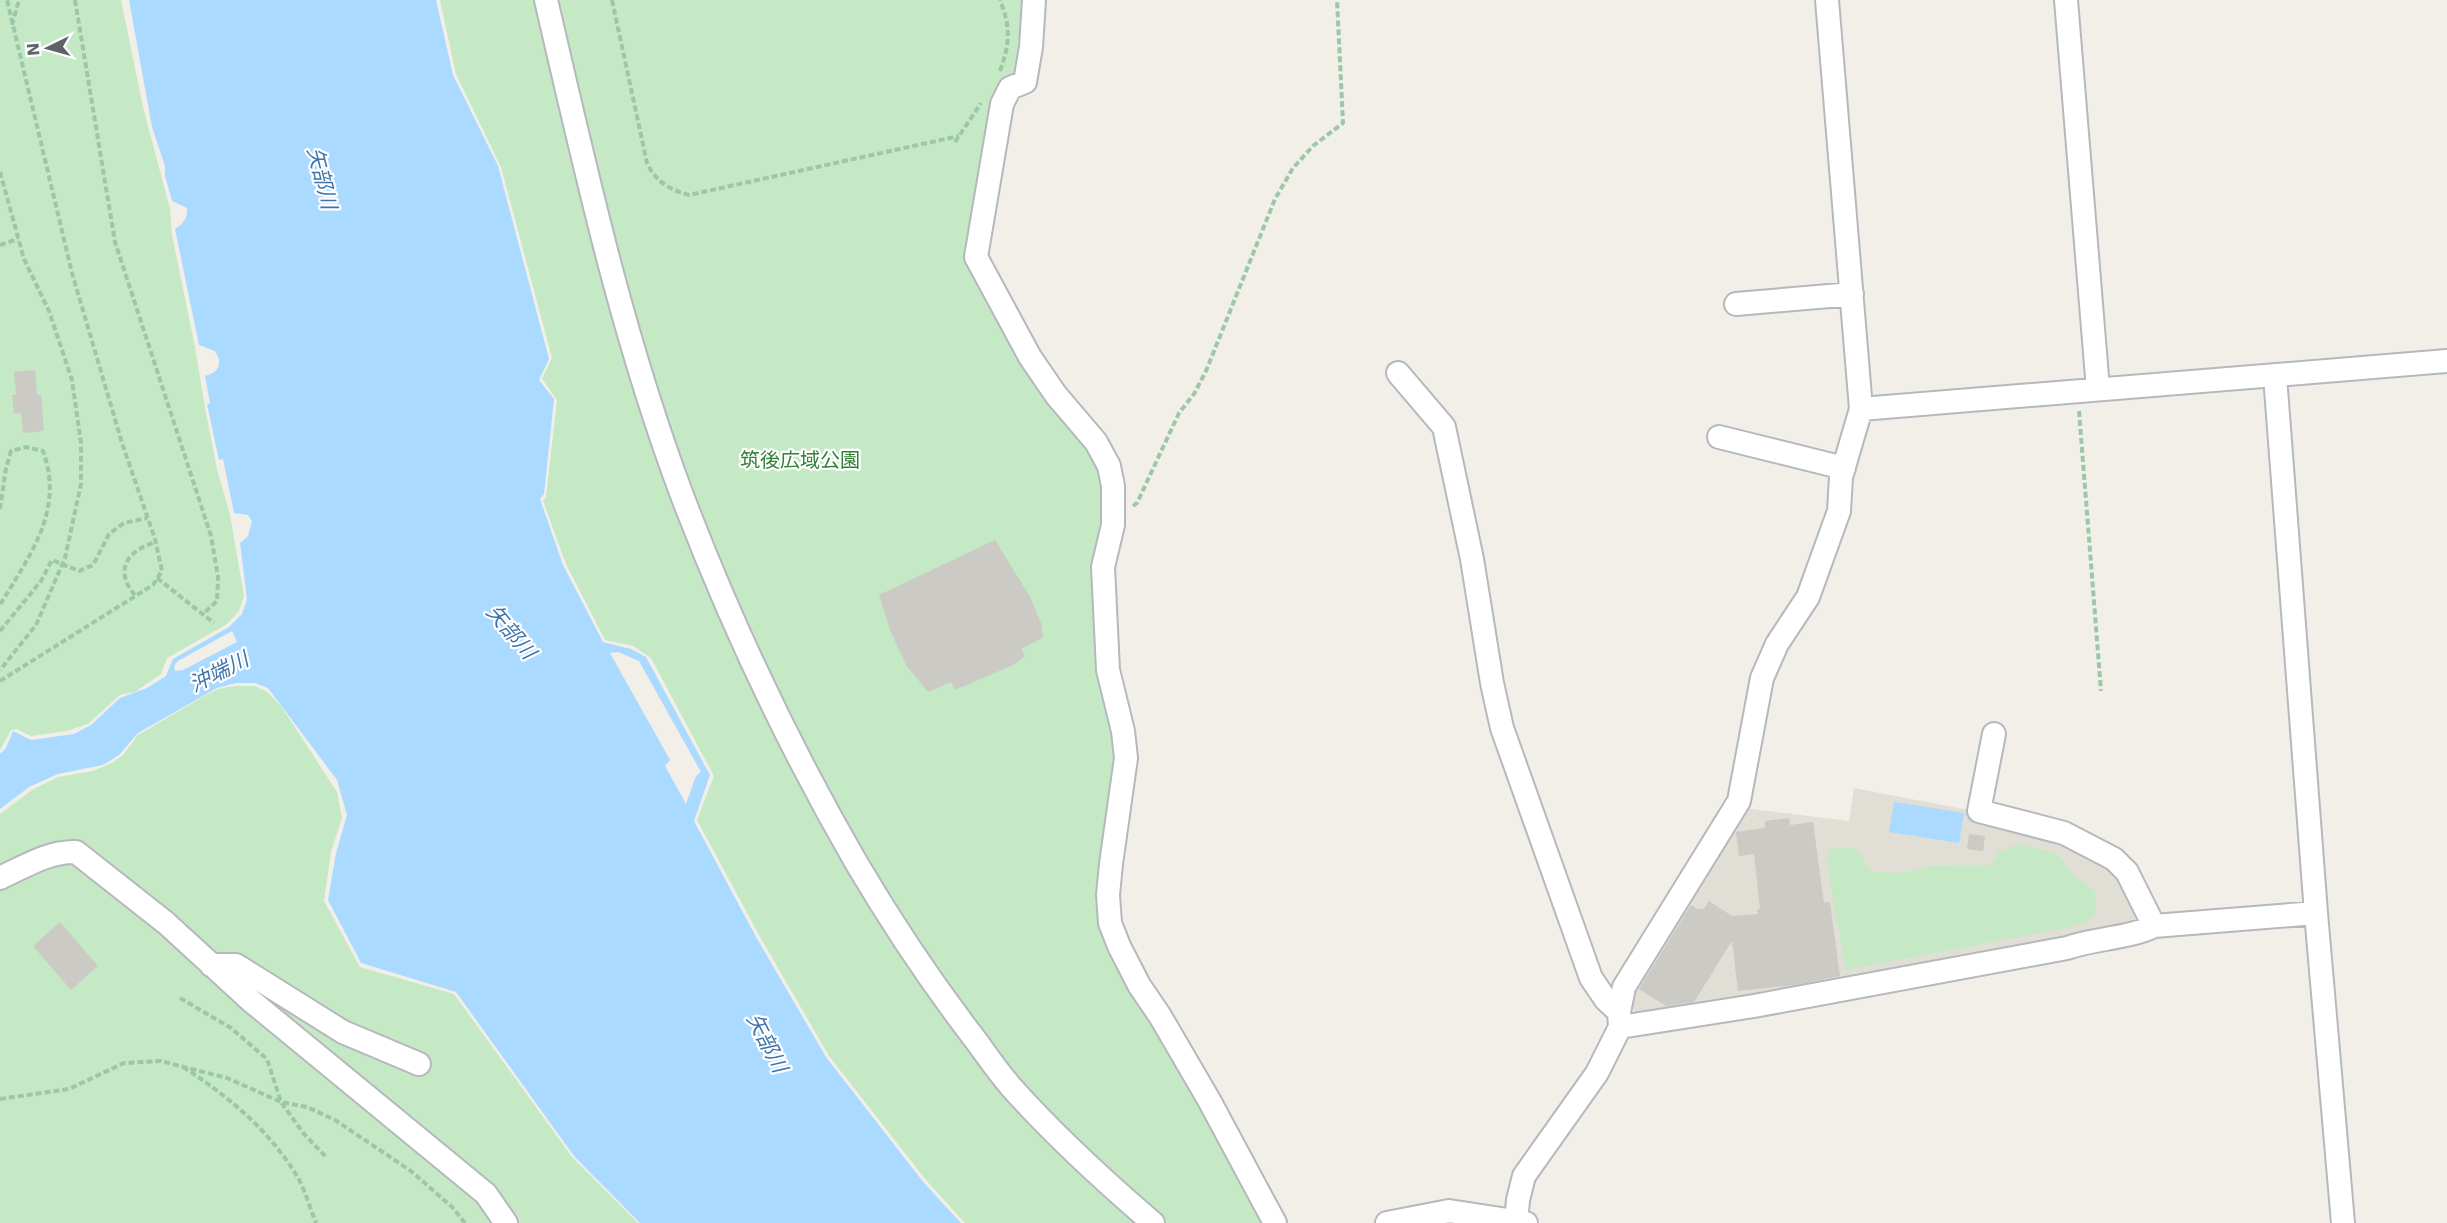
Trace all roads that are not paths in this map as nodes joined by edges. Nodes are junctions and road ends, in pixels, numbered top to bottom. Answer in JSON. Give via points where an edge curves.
{"nodes":[{"id":1,"x":546,"y":0,"type":"edge"},
{"id":2,"x":1034,"y":0,"type":"edge"},
{"id":3,"x":1827,"y":0,"type":"edge"},
{"id":4,"x":2066,"y":0,"type":"edge"},
{"id":5,"x":1852,"y":294,"type":"junction"},
{"id":6,"x":1736,"y":304,"type":"dead end"},
{"id":7,"x":2447,"y":361,"type":"edge"},
{"id":8,"x":1398,"y":373,"type":"dead end"},
{"id":9,"x":2275,"y":376,"type":"junction"},
{"id":10,"x":2088,"y":390,"type":"junction"},
{"id":11,"x":1861,"y":409,"type":"junction"},
{"id":12,"x":1719,"y":436,"type":"dead end"},
{"id":13,"x":1844,"y":468,"type":"junction"},
{"id":14,"x":1994,"y":734,"type":"dead end"},
{"id":15,"x":0,"y":878,"type":"edge"},
{"id":16,"x":2316,"y":913,"type":"junction"},
{"id":17,"x":2154,"y":926,"type":"junction"},
{"id":18,"x":211,"y":965,"type":"junction"},
{"id":19,"x":1620,"y":1019,"type":"junction"},
{"id":20,"x":419,"y":1064,"type":"dead end"},
{"id":21,"x":1520,"y":1222,"type":"edge"},
{"id":22,"x":506,"y":1223,"type":"edge"},
{"id":23,"x":1153,"y":1223,"type":"edge"},
{"id":24,"x":1275,"y":1223,"type":"edge"},
{"id":25,"x":1387,"y":1223,"type":"edge"},
{"id":26,"x":2343,"y":1223,"type":"edge"}],
"edges":[{"from":1,"to":23,"type":"street","via":[[606,248],[683,498],[792,744],[831,820],[925,974],[1011,1087]]},
{"from":2,"to":24,"type":"street","via":[[1025,82],[1010,88],[1002,104],[976,257],[1030,357],[1096,442],[1109,466],[1113,525],[1103,567],[1108,670],[1126,758],[1111,864],[1110,923],[1139,985],[1209,1100]]},
{"from":3,"to":5,"type":"street"},
{"from":4,"to":10,"type":"street"},
{"from":5,"to":6,"type":"street"},
{"from":5,"to":11,"type":"street"},
{"from":7,"to":9,"type":"street"},
{"from":8,"to":19,"type":"street","via":[[1444,427],[1502,728],[1591,978]]},
{"from":9,"to":10,"type":"street"},
{"from":9,"to":16,"type":"street"},
{"from":10,"to":11,"type":"street"},
{"from":11,"to":13,"type":"street"},
{"from":12,"to":13,"type":"street"},
{"from":13,"to":19,"type":"street","via":[[1839,511],[1808,597],[1777,644],[1762,678],[1739,801],[1624,987]]},
{"from":14,"to":17,"type":"street","via":[[1979,811],[2064,833],[2114,859],[2127,872]]},
{"from":15,"to":18,"type":"street","via":[[45,857],[63,851],[76,852],[166,923]]},
{"from":16,"to":17,"type":"street"},
{"from":16,"to":26,"type":"street"},
{"from":17,"to":19,"type":"street","via":[[2139,933],[2055,951],[1754,1006]]},
{"from":18,"to":20,"type":"street","via":[[236,965],[343,1032]]},
{"from":18,"to":22,"type":"street","via":[[486,1194]]},
{"from":19,"to":21,"type":"street","via":[[1597,1073],[1524,1176],[1518,1200]]},
{"from":21,"to":25,"type":"street","via":[[1449,1211]]}]}
